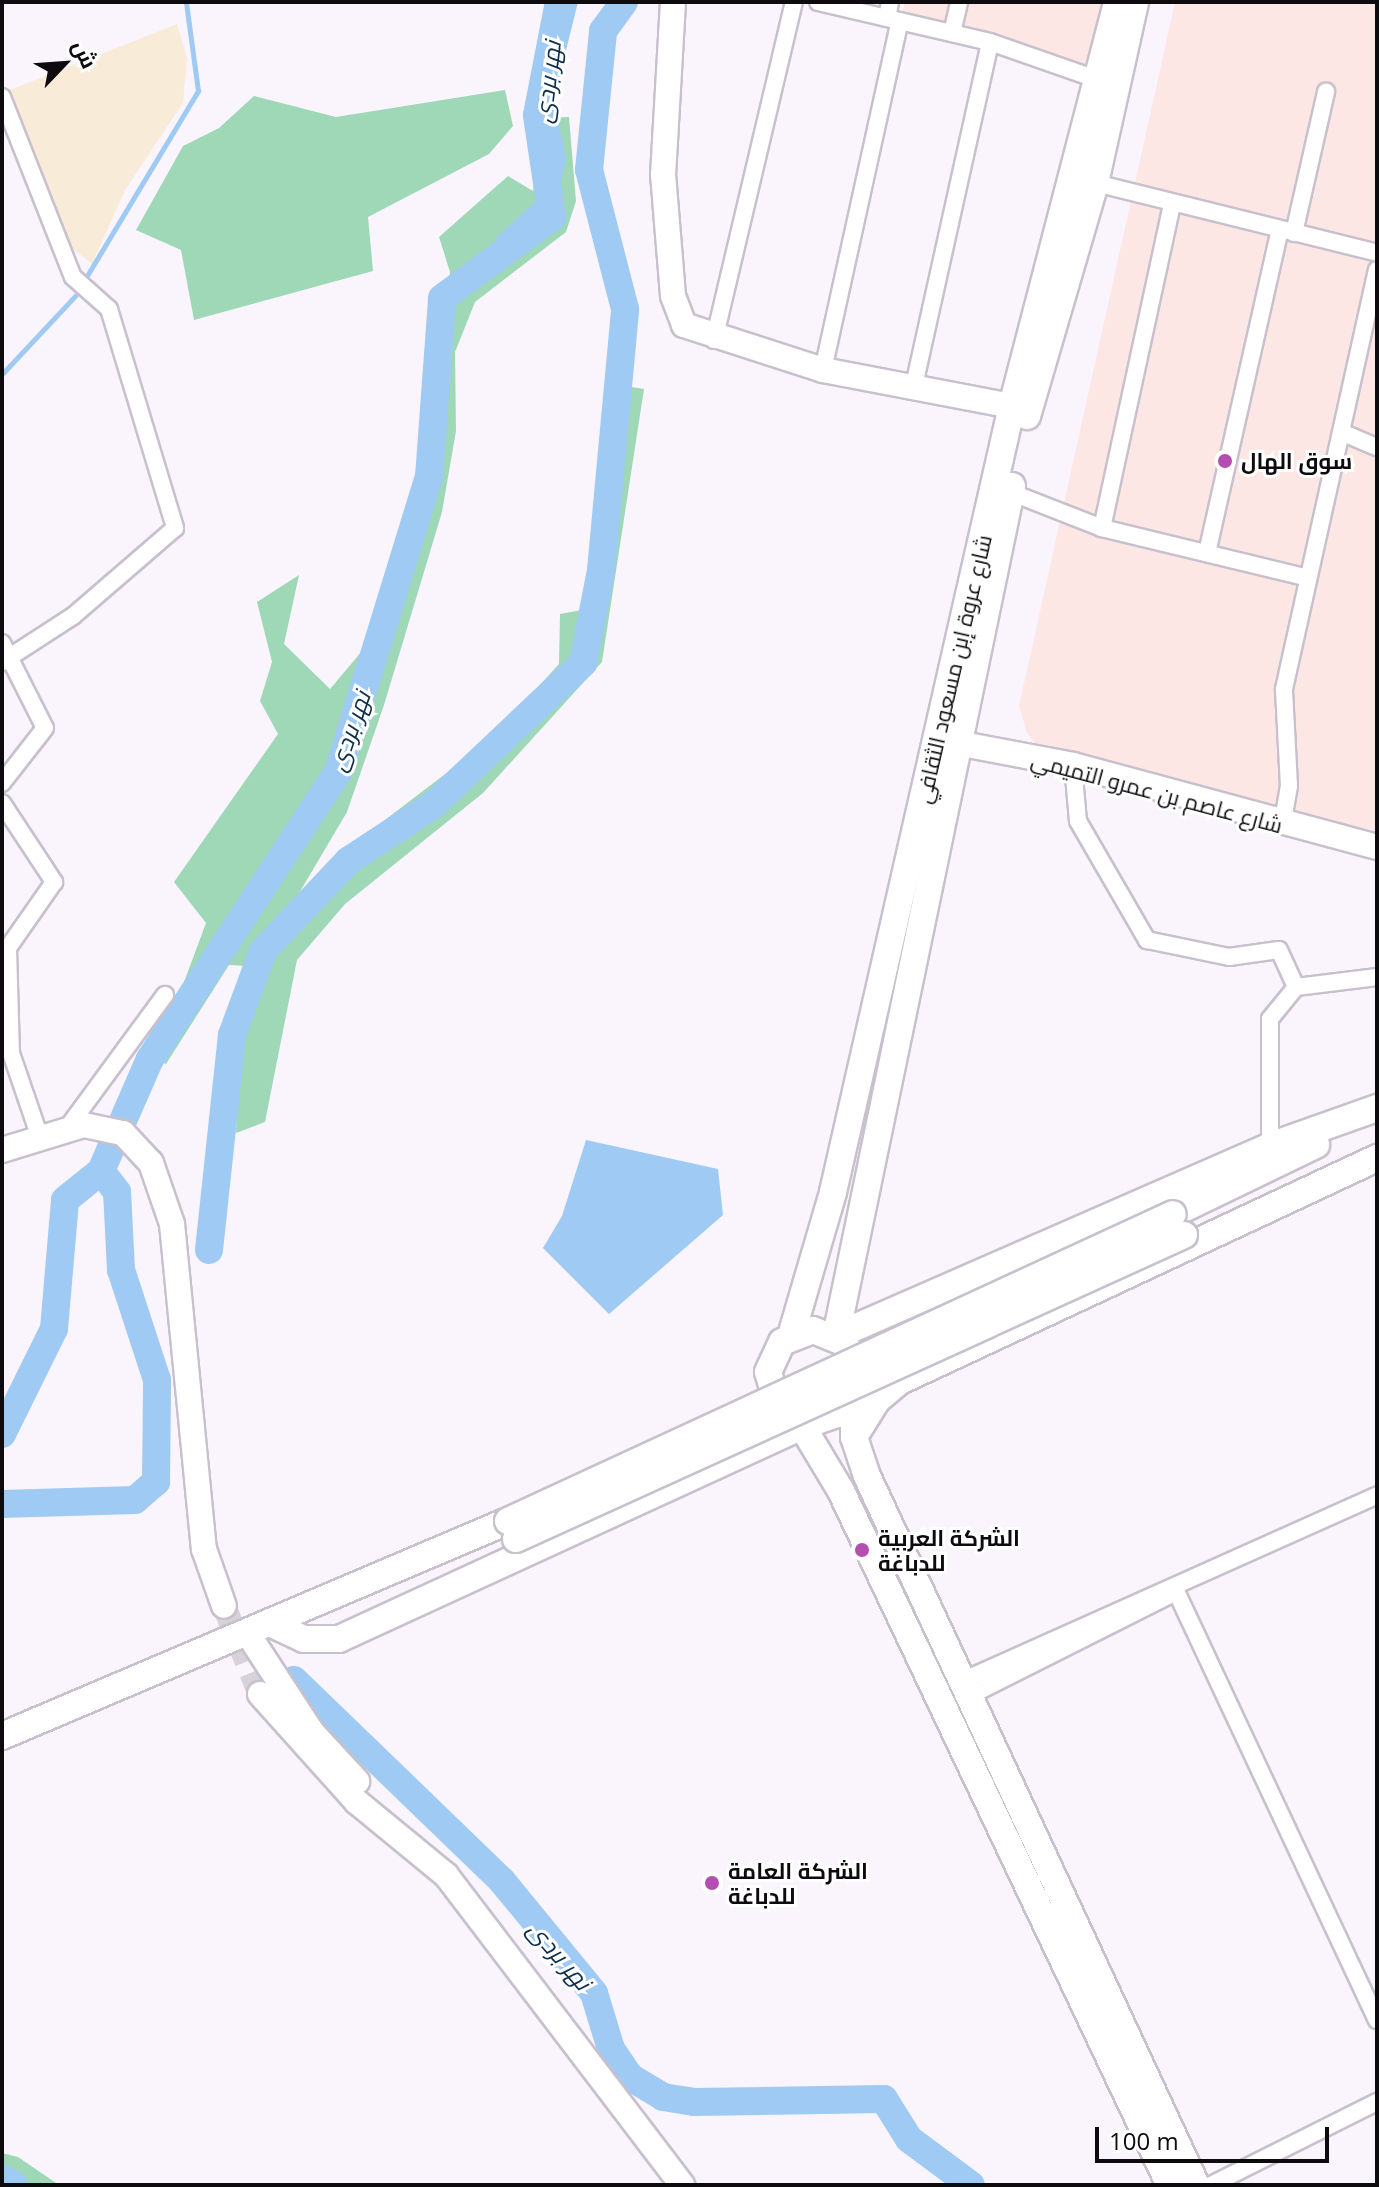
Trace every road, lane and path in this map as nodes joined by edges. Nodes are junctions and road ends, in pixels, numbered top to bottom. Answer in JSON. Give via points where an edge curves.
{"nodes":[{"id":1,"x":673,"y":2,"type":"edge"},
{"id":2,"x":794,"y":2,"type":"edge"},
{"id":3,"x":818,"y":2,"type":"edge"},
{"id":4,"x":959,"y":2,"type":"edge"},
{"id":5,"x":1117,"y":2,"type":"edge"},
{"id":6,"x":1135,"y":2,"type":"edge"},
{"id":7,"x":892,"y":14,"type":"edge"},
{"id":8,"x":952,"y":33,"type":"junction"},
{"id":9,"x":990,"y":42,"type":"junction"},
{"id":10,"x":1096,"y":79,"type":"junction"},
{"id":11,"x":1326,"y":92,"type":"dead end"},
{"id":12,"x":2,"y":97,"type":"edge"},
{"id":13,"x":1095,"y":183,"type":"junction"},
{"id":14,"x":1172,"y":205,"type":"junction"},
{"id":15,"x":1287,"y":232,"type":"junction"},
{"id":16,"x":1377,"y":253,"type":"edge"},
{"id":17,"x":1377,"y":270,"type":"edge"},
{"id":18,"x":1371,"y":329,"type":"edge"},
{"id":19,"x":714,"y":340,"type":"junction"},
{"id":20,"x":823,"y":370,"type":"junction"},
{"id":21,"x":913,"y":390,"type":"junction"},
{"id":22,"x":1012,"y":406,"type":"junction"},
{"id":23,"x":1341,"y":432,"type":"junction"},
{"id":24,"x":1377,"y":447,"type":"edge"},
{"id":25,"x":1010,"y":492,"type":"junction"},
{"id":26,"x":1102,"y":528,"type":"junction"},
{"id":27,"x":1207,"y":553,"type":"junction"},
{"id":28,"x":1308,"y":578,"type":"junction"},
{"id":29,"x":5,"y":654,"type":"edge"},
{"id":30,"x":948,"y":741,"type":"junction"},
{"id":31,"x":1073,"y":765,"type":"junction"},
{"id":32,"x":2,"y":783,"type":"edge"},
{"id":33,"x":2,"y":803,"type":"edge"},
{"id":34,"x":1282,"y":826,"type":"junction"},
{"id":35,"x":1377,"y":847,"type":"edge"},
{"id":36,"x":1377,"y":977,"type":"edge"},
{"id":37,"x":1296,"y":987,"type":"junction"},
{"id":38,"x":165,"y":995,"type":"dead end"},
{"id":39,"x":1377,"y":1108,"type":"edge"},
{"id":40,"x":1377,"y":1115,"type":"edge"},
{"id":41,"x":76,"y":1126,"type":"junction"},
{"id":42,"x":39,"y":1135,"type":"junction"},
{"id":43,"x":1377,"y":1143,"type":"edge"},
{"id":44,"x":1270,"y":1146,"type":"junction"},
{"id":45,"x":2,"y":1150,"type":"edge"},
{"id":46,"x":1377,"y":1158,"type":"edge"},
{"id":47,"x":1178,"y":1225,"type":"junction"},
{"id":48,"x":845,"y":1288,"type":"junction"},
{"id":49,"x":892,"y":1312,"type":"junction"},
{"id":50,"x":791,"y":1336,"type":"junction"},
{"id":51,"x":836,"y":1336,"type":"junction"},
{"id":52,"x":854,"y":1395,"type":"junction"},
{"id":53,"x":802,"y":1426,"type":"junction"},
{"id":54,"x":854,"y":1437,"type":"junction"},
{"id":55,"x":1377,"y":1495,"type":"edge"},
{"id":56,"x":1175,"y":1589,"type":"junction"},
{"id":57,"x":224,"y":1606,"type":"tunnel mouth"},
{"id":58,"x":274,"y":1625,"type":"junction"},
{"id":59,"x":248,"y":1634,"type":"junction"},
{"id":60,"x":965,"y":1688,"type":"junction"},
{"id":61,"x":260,"y":1694,"type":"tunnel mouth"},
{"id":62,"x":2,"y":1736,"type":"edge"},
{"id":63,"x":1377,"y":2020,"type":"edge"},
{"id":64,"x":584,"y":2055,"type":"junction"},
{"id":65,"x":1377,"y":2102,"type":"edge"},
{"id":66,"x":682,"y":2185,"type":"edge"},
{"id":67,"x":1170,"y":2185,"type":"edge"},
{"id":68,"x":1196,"y":2185,"type":"edge"},
{"id":69,"x":1211,"y":2185,"type":"edge"}],
"edges":[{"from":1,"to":19,"type":"street","via":[[663,174],[673,296],[684,325]]},
{"from":2,"to":19,"type":"street"},
{"from":3,"to":7,"type":"street"},
{"from":4,"to":8,"type":"street"},
{"from":5,"to":10,"type":"main road","name":"شارع عروة إبن مسعود الثقافي"},
{"from":6,"to":13,"type":"main road","name":"شارع عروة إبن مسعود الثقافي"},
{"from":7,"to":8,"type":"street"},
{"from":7,"to":20,"type":"street"},
{"from":8,"to":9,"type":"street"},
{"from":9,"to":10,"type":"street"},
{"from":9,"to":21,"type":"street"},
{"from":10,"to":22,"type":"main road","name":"شارع عروة إبن مسعود الثقافي"},
{"from":11,"to":15,"type":"street"},
{"from":12,"to":29,"type":"street","via":[[73,277],[109,309],[175,521],[168,539]]},
{"from":13,"to":14,"type":"street"},
{"from":13,"to":25,"type":"main road","name":"شارع عروة إبن مسعود الثقافي"},
{"from":14,"to":15,"type":"street"},
{"from":14,"to":26,"type":"street"},
{"from":15,"to":16,"type":"street"},
{"from":15,"to":27,"type":"street"},
{"from":17,"to":18,"type":"street"},
{"from":18,"to":23,"type":"street"},
{"from":19,"to":20,"type":"street"},
{"from":20,"to":21,"type":"street"},
{"from":21,"to":22,"type":"street"},
{"from":22,"to":30,"type":"main road","name":"شارع عروة إبن مسعود الثقافي"},
{"from":23,"to":24,"type":"street"},
{"from":23,"to":28,"type":"street"},
{"from":25,"to":26,"type":"street"},
{"from":25,"to":30,"type":"main road","name":"شارع عروة إبن مسعود الثقافي"},
{"from":26,"to":27,"type":"street"},
{"from":27,"to":28,"type":"street"},
{"from":28,"to":34,"type":"street","via":[[1284,689],[1289,786]]},
{"from":29,"to":32,"type":"street","via":[[45,728]]},
{"from":30,"to":31,"type":"street","name":"شارع عاصم بن عمرو التميمي"},
{"from":30,"to":48,"type":"main road","name":"شارع عروة إبن مسعود الثقافي"},
{"from":30,"to":50,"type":"main road","name":"شارع عروة إبن مسعود الثقافي"},
{"from":31,"to":34,"type":"street","name":"شارع عاصم بن عمرو التميمي"},
{"from":31,"to":37,"type":"street","via":[[1078,821],[1147,940],[1229,957],[1279,950]]},
{"from":33,"to":42,"type":"street","via":[[54,882],[8,948],[11,1053]]},
{"from":34,"to":35,"type":"street","name":"شارع عاصم بن عمرو التميمي"},
{"from":36,"to":37,"type":"street"},
{"from":37,"to":44,"type":"street","via":[[1270,1019]]},
{"from":38,"to":41,"type":"street"},
{"from":39,"to":44,"type":"main road"},
{"from":40,"to":47,"type":"main road"},
{"from":41,"to":42,"type":"street"},
{"from":41,"to":57,"type":"street","via":[[123,1133],[145,1152],[169,1209],[204,1549]]},
{"from":42,"to":45,"type":"street"},
{"from":43,"to":47,"type":"main road"},
{"from":44,"to":49,"type":"main road"},
{"from":46,"to":54,"type":"main road","via":[[900,1381],[877,1400]]},
{"from":47,"to":58,"type":"main road","bridge":true,"via":[[512,1530],[342,1620],[309,1629]]},
{"from":48,"to":49,"type":"main road","via":[[865,1307]]},
{"from":48,"to":51,"type":"main road","name":"شارع عروة إبن مسعود الثقافي"},
{"from":49,"to":51,"type":"main road"},
{"from":50,"to":51,"type":"main road","via":[[813,1330]]},
{"from":50,"to":53,"type":"main road","via":[[770,1361],[769,1383]]},
{"from":51,"to":52,"type":"main road","via":[[856,1362]]},
{"from":52,"to":53,"type":"main road","via":[[837,1414]]},
{"from":52,"to":54,"type":"main road"},
{"from":53,"to":58,"type":"main road","via":[[339,1639],[304,1639]]},
{"from":53,"to":67,"type":"main road","via":[[841,1491]]},
{"from":54,"to":60,"type":"main road"},
{"from":55,"to":56,"type":"street"},
{"from":56,"to":60,"type":"street"},
{"from":56,"to":63,"type":"street"},
{"from":58,"to":59,"type":"main road"},
{"from":59,"to":62,"type":"main road"},
{"from":59,"to":64,"type":"street","via":[[312,1732],[364,1789],[451,1863],[533,1966]]},
{"from":60,"to":68,"type":"main road"},
{"from":61,"to":64,"type":"street","via":[[357,1802],[446,1875]]},
{"from":64,"to":66,"type":"street","via":[[634,2131]]},
{"from":65,"to":69,"type":"street"}]}
